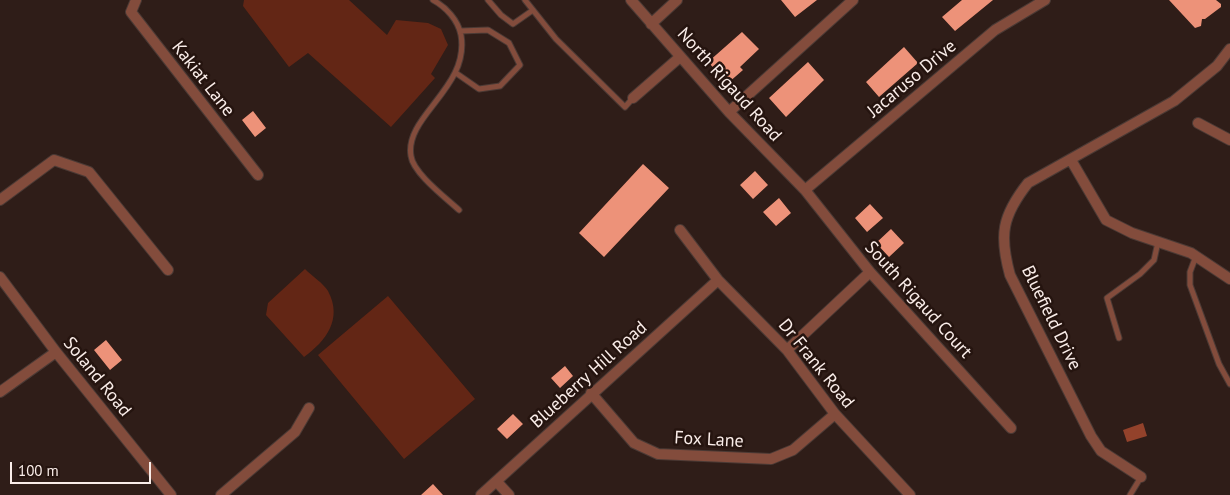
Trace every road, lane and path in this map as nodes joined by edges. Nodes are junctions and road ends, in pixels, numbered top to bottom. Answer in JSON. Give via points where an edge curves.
{"nodes":[{"id":1,"x":136,"y":0,"type":"edge"},
{"id":2,"x":433,"y":0,"type":"edge"},
{"id":3,"x":488,"y":0,"type":"edge"},
{"id":4,"x":525,"y":0,"type":"edge"},
{"id":5,"x":631,"y":0,"type":"edge"},
{"id":6,"x":677,"y":0,"type":"edge"},
{"id":7,"x":853,"y":0,"type":"edge"},
{"id":8,"x":1045,"y":0,"type":"edge"},
{"id":9,"x":533,"y":10,"type":"junction"},
{"id":10,"x":651,"y":24,"type":"junction"},
{"id":11,"x":460,"y":31,"type":"junction"},
{"id":12,"x":1230,"y":49,"type":"edge"},
{"id":13,"x":680,"y":57,"type":"junction"},
{"id":14,"x":456,"y":72,"type":"junction"},
{"id":15,"x":633,"y":98,"type":"joint"},
{"id":16,"x":729,"y":112,"type":"junction"},
{"id":17,"x":1198,"y":123,"type":"dead end"},
{"id":18,"x":1230,"y":140,"type":"edge"},
{"id":19,"x":1071,"y":160,"type":"junction"},
{"id":20,"x":258,"y":176,"type":"dead end"},
{"id":21,"x":805,"y":190,"type":"junction"},
{"id":22,"x":0,"y":200,"type":"edge"},
{"id":23,"x":459,"y":210,"type":"dead end"},
{"id":24,"x":680,"y":230,"type":"dead end"},
{"id":25,"x":1158,"y":242,"type":"junction"},
{"id":26,"x":1196,"y":256,"type":"junction"},
{"id":27,"x":168,"y":270,"type":"dead end"},
{"id":28,"x":870,"y":272,"type":"junction"},
{"id":29,"x":0,"y":277,"type":"edge"},
{"id":30,"x":1230,"y":279,"type":"edge"},
{"id":31,"x":718,"y":280,"type":"junction"},
{"id":32,"x":1119,"y":338,"type":"dead end"},
{"id":33,"x":788,"y":350,"type":"junction"},
{"id":34,"x":56,"y":352,"type":"junction"},
{"id":35,"x":1230,"y":384,"type":"edge"},
{"id":36,"x":0,"y":392,"type":"edge"},
{"id":37,"x":592,"y":393,"type":"junction"},
{"id":38,"x":309,"y":408,"type":"dead end"},
{"id":39,"x":835,"y":414,"type":"junction"},
{"id":40,"x":1011,"y":428,"type":"dead end"},
{"id":41,"x":1141,"y":477,"type":"joint"},
{"id":42,"x":497,"y":482,"type":"junction"},
{"id":43,"x":172,"y":495,"type":"edge"},
{"id":44,"x":221,"y":495,"type":"edge"},
{"id":45,"x":481,"y":495,"type":"edge"},
{"id":46,"x":509,"y":495,"type":"edge"},
{"id":47,"x":910,"y":495,"type":"edge"},
{"id":48,"x":1130,"y":495,"type":"edge"}],
"edges":[{"from":1,"to":20,"type":"street","name":"Kakiat Lane","via":[[131,12]]},
{"from":2,"to":11,"type":"lane","via":[[449,13]]},
{"from":3,"to":9,"type":"lane","via":[[513,24]]},
{"from":4,"to":9,"type":"lane"},
{"from":5,"to":10,"type":"street","name":"North Rigaud Road"},
{"from":6,"to":10,"type":"street"},
{"from":7,"to":16,"type":"street"},
{"from":8,"to":21,"type":"street","name":"Jacaruso Drive","via":[[995,30]]},
{"from":9,"to":15,"type":"lane","via":[[556,39],[625,107]]},
{"from":10,"to":13,"type":"street","name":"North Rigaud Road"},
{"from":11,"to":14,"type":"lane","via":[[462,51]]},
{"from":11,"to":14,"type":"lane","via":[[488,30],[509,43],[520,65],[500,86],[479,88]]},
{"from":12,"to":19,"type":"street","name":"Bluefield Drive","via":[[1217,66],[1174,102]]},
{"from":13,"to":15,"type":"street"},
{"from":13,"to":16,"type":"street","name":"North Rigaud Road"},
{"from":14,"to":23,"type":"lane","via":[[412,138],[410,156],[419,172]]},
{"from":16,"to":21,"type":"street","name":"North Rigaud Road"},
{"from":17,"to":18,"type":"street"},
{"from":19,"to":25,"type":"street","via":[[1106,220]]},
{"from":19,"to":41,"type":"street","name":"Bluefield Drive","via":[[1028,183],[1013,202],[1005,223],[1003,250],[1010,275],[1091,436],[1101,451]]},
{"from":21,"to":28,"type":"street","name":"South Rigaud Court"},
{"from":22,"to":27,"type":"street","via":[[54,160],[89,172]]},
{"from":24,"to":31,"type":"street","name":"Dr Frank Road"},
{"from":25,"to":26,"type":"street"},
{"from":25,"to":32,"type":"lane","via":[[1154,260],[1107,298]]},
{"from":26,"to":30,"type":"street"},
{"from":26,"to":35,"type":"lane","via":[[1190,272],[1190,285],[1219,364]]},
{"from":28,"to":33,"type":"street"},
{"from":28,"to":40,"type":"street","name":"South Rigaud Court"},
{"from":29,"to":34,"type":"street","name":"Soland Road"},
{"from":31,"to":33,"type":"street","name":"Dr Frank Road"},
{"from":31,"to":37,"type":"street","name":"Blueberry Hill Road"},
{"from":33,"to":39,"type":"street","name":"Dr Frank Road"},
{"from":34,"to":36,"type":"street"},
{"from":34,"to":43,"type":"street","name":"Soland Road"},
{"from":37,"to":39,"type":"street","name":"Fox Lane","via":[[634,443],[658,454],[771,460],[793,450]]},
{"from":37,"to":42,"type":"street","name":"Blueberry Hill Road"},
{"from":38,"to":44,"type":"street","via":[[295,432]]},
{"from":39,"to":47,"type":"street","name":"Dr Frank Road"},
{"from":41,"to":48,"type":"lane"},
{"from":42,"to":45,"type":"street","name":"Blueberry Hill Road"},
{"from":42,"to":46,"type":"street"}]}
